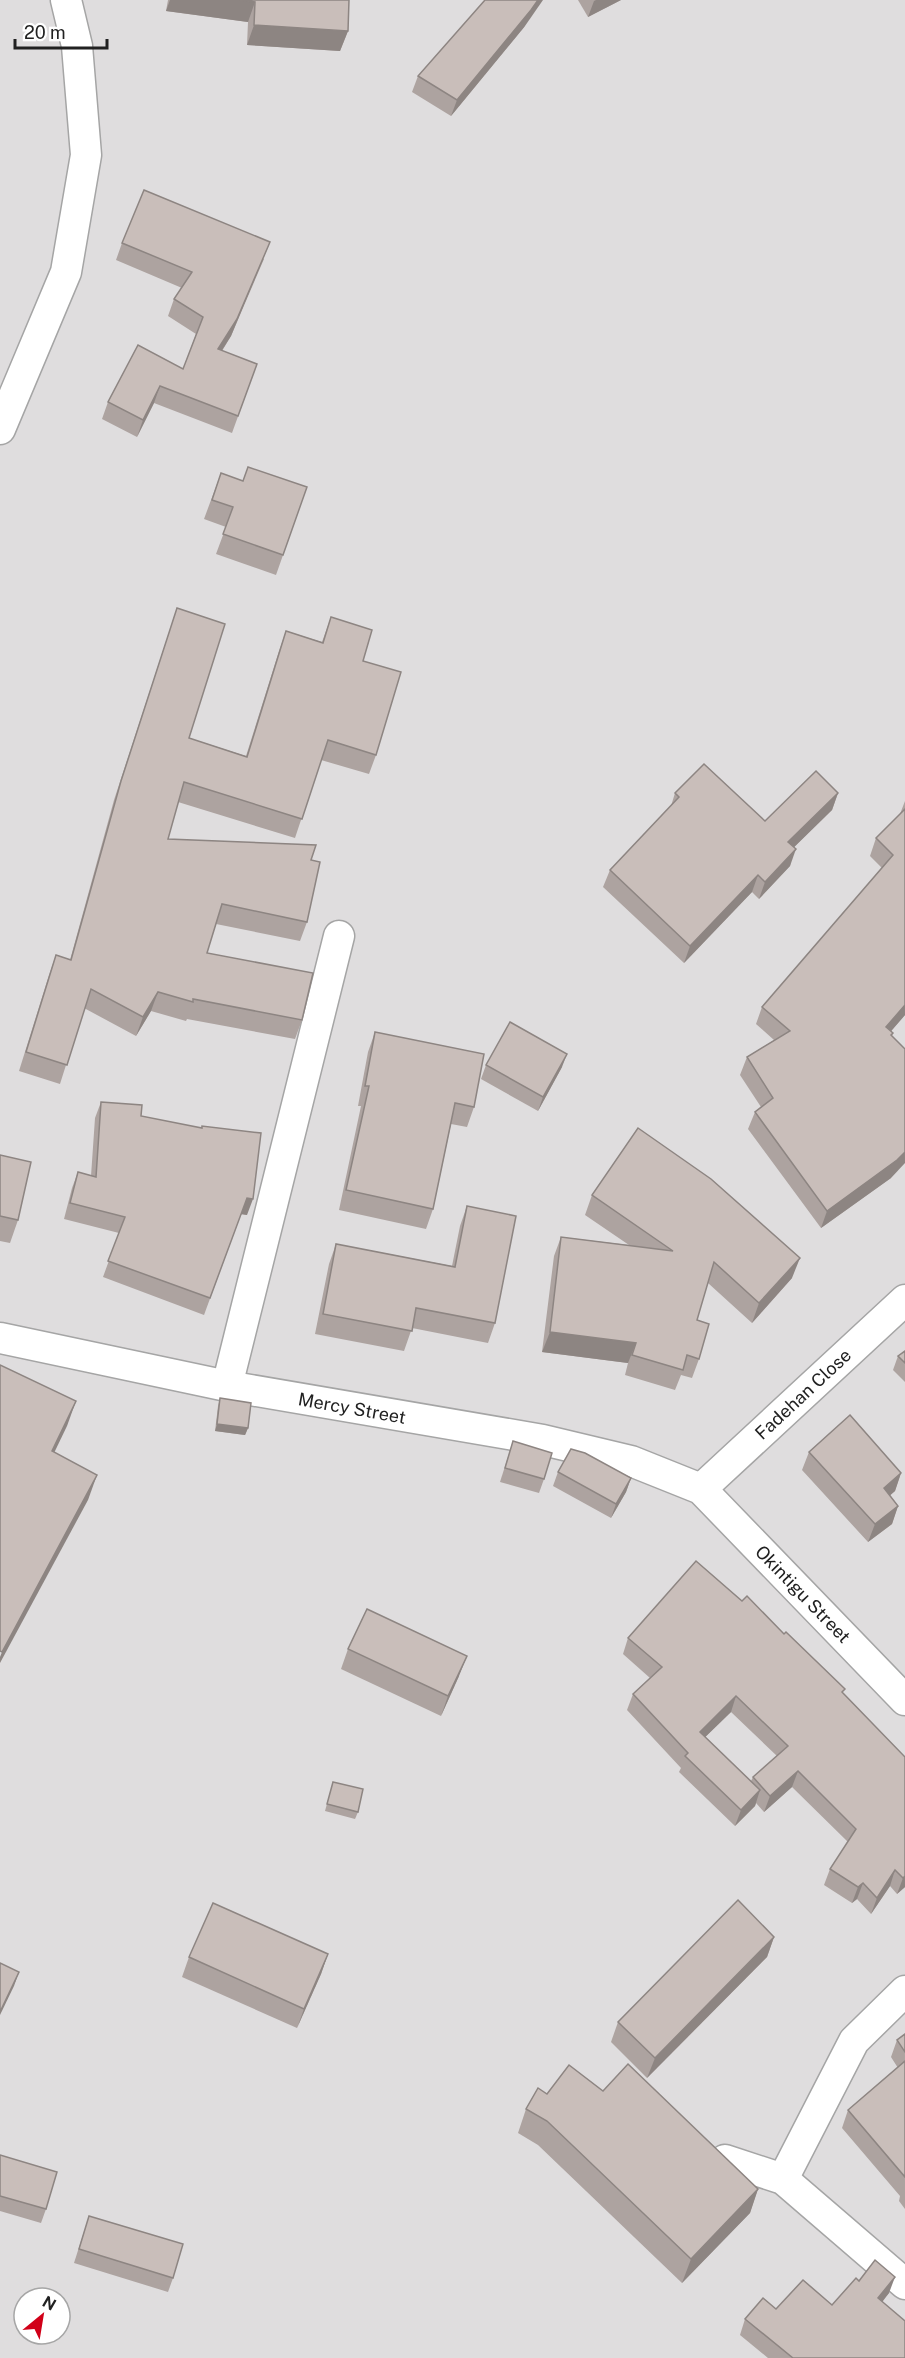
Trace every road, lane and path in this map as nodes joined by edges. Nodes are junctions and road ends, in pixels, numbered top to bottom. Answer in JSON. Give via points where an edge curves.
{"nodes":[{"id":1,"x":66,"y":0,"type":"edge"},
{"id":2,"x":0,"y":429,"type":"edge"},
{"id":3,"x":339,"y":936,"type":"dead end"},
{"id":4,"x":905,"y":1300,"type":"edge"},
{"id":5,"x":0,"y":1338,"type":"edge"},
{"id":6,"x":227,"y":1386,"type":"junction"},
{"id":7,"x":701,"y":1489,"type":"junction"},
{"id":8,"x":905,"y":1700,"type":"edge"},
{"id":9,"x":905,"y":1991,"type":"edge"},
{"id":10,"x":725,"y":2160,"type":"edge"},
{"id":11,"x":783,"y":2179,"type":"junction"},
{"id":12,"x":905,"y":2284,"type":"edge"}],
"edges":[{"from":1,"to":2,"type":"street","via":[[77,46],[86,155],[66,272]]},
{"from":3,"to":6,"type":"street"},
{"from":4,"to":7,"type":"street","name":"Fadehan Close"},
{"from":5,"to":6,"type":"street","name":"Mercy Street"},
{"from":6,"to":7,"type":"street","name":"Mercy Street","via":[[543,1440],[631,1461]]},
{"from":7,"to":8,"type":"street","name":"Okintigu Street"},
{"from":9,"to":11,"type":"street","via":[[854,2041]]},
{"from":10,"to":11,"type":"street"},
{"from":11,"to":12,"type":"street"}]}
